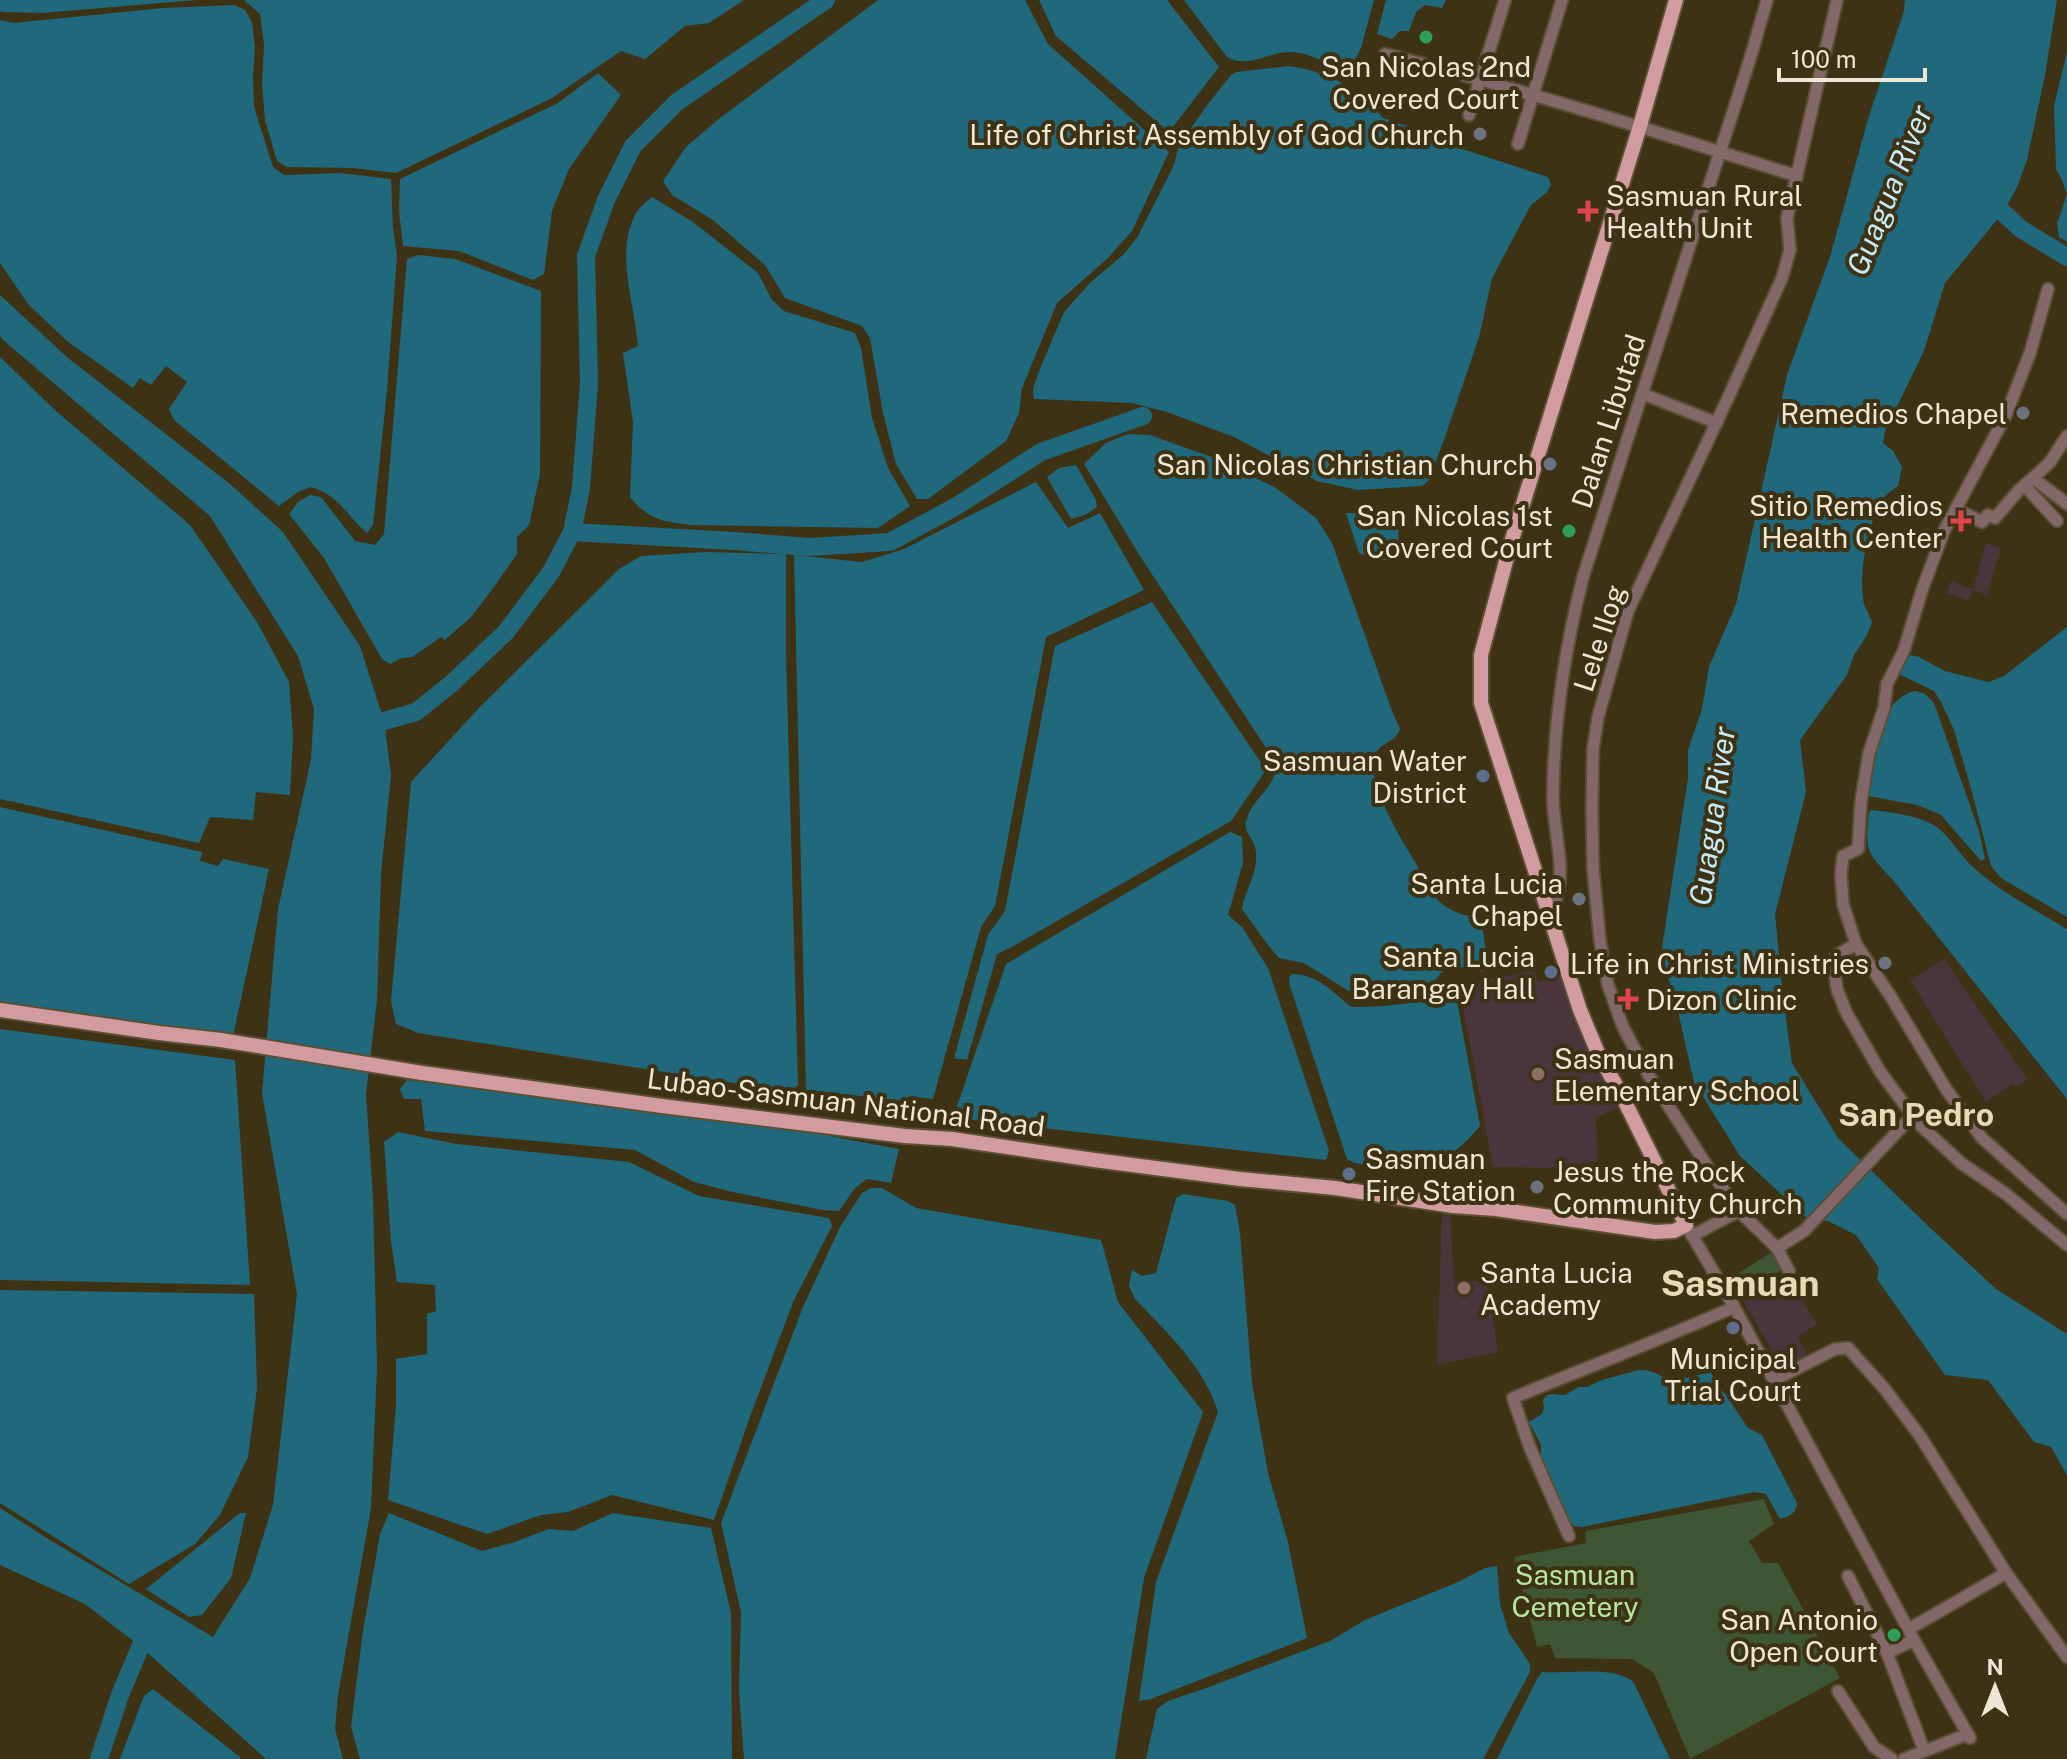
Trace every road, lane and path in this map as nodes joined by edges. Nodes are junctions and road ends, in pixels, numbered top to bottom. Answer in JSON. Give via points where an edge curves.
{"nodes":[{"id":1,"x":1505,"y":0,"type":"edge"},
{"id":2,"x":1562,"y":0,"type":"edge"},
{"id":3,"x":1676,"y":0,"type":"edge"},
{"id":4,"x":1767,"y":0,"type":"edge"},
{"id":5,"x":1837,"y":0,"type":"edge"},
{"id":6,"x":1385,"y":54,"type":"dead end"},
{"id":7,"x":1481,"y":79,"type":"junction"},
{"id":8,"x":1533,"y":95,"type":"junction"},
{"id":9,"x":1469,"y":115,"type":"dead end"},
{"id":10,"x":1640,"y":126,"type":"junction"},
{"id":11,"x":1518,"y":144,"type":"dead end"},
{"id":12,"x":1720,"y":152,"type":"junction"},
{"id":13,"x":1797,"y":176,"type":"junction"},
{"id":14,"x":2048,"y":289,"type":"dead end"},
{"id":15,"x":1643,"y":394,"type":"junction"},
{"id":16,"x":1717,"y":423,"type":"junction"},
{"id":17,"x":2067,"y":436,"type":"edge"},
{"id":18,"x":2029,"y":482,"type":"junction"},
{"id":19,"x":2067,"y":504,"type":"edge"},
{"id":20,"x":1956,"y":509,"type":"junction"},
{"id":21,"x":2057,"y":521,"type":"dead end"},
{"id":22,"x":1550,"y":915,"type":"junction"},
{"id":23,"x":1856,"y":944,"type":"junction"},
{"id":24,"x":0,"y":1010,"type":"edge"},
{"id":25,"x":1913,"y":1115,"type":"junction"},
{"id":26,"x":1739,"y":1211,"type":"junction"},
{"id":27,"x":2067,"y":1214,"type":"edge"},
{"id":28,"x":1689,"y":1230,"type":"junction"},
{"id":29,"x":2067,"y":1245,"type":"edge"},
{"id":30,"x":1777,"y":1248,"type":"junction"},
{"id":31,"x":1789,"y":1271,"type":"dead end"},
{"id":32,"x":1734,"y":1307,"type":"junction"},
{"id":33,"x":1774,"y":1380,"type":"junction"},
{"id":34,"x":1569,"y":1536,"type":"dead end"},
{"id":35,"x":2006,"y":1573,"type":"junction"},
{"id":36,"x":1848,"y":1576,"type":"dead end"},
{"id":37,"x":1912,"y":1635,"type":"junction"},
{"id":38,"x":1887,"y":1653,"type":"junction"},
{"id":39,"x":2067,"y":1657,"type":"edge"},
{"id":40,"x":1838,"y":1691,"type":"dead end"},
{"id":41,"x":1924,"y":1750,"type":"junction"},
{"id":42,"x":1892,"y":1759,"type":"edge"},
{"id":43,"x":1904,"y":1759,"type":"edge"}],
"edges":[{"from":1,"to":7,"type":"street"},
{"from":2,"to":8,"type":"street"},
{"from":3,"to":10,"type":"main road"},
{"from":4,"to":12,"type":"street","name":"Dalan Libutad"},
{"from":5,"to":13,"type":"street","name":"Lele Ilog"},
{"from":6,"to":7,"type":"street"},
{"from":7,"to":8,"type":"street"},
{"from":7,"to":9,"type":"street"},
{"from":8,"to":10,"type":"street"},
{"from":8,"to":11,"type":"street"},
{"from":10,"to":12,"type":"street"},
{"from":10,"to":22,"type":"main road","via":[[1481,655],[1481,703]]},
{"from":12,"to":13,"type":"street"},
{"from":12,"to":15,"type":"street","name":"Dalan Libutad"},
{"from":13,"to":16,"type":"street","name":"Lele Ilog","via":[[1782,278]]},
{"from":14,"to":20,"type":"street","via":[[2006,415]]},
{"from":15,"to":16,"type":"street"},
{"from":15,"to":22,"type":"street","name":"Dalan Libutad","via":[[1583,577],[1568,641],[1555,735],[1559,891]]},
{"from":16,"to":26,"type":"street","name":"Lele Ilog","via":[[1621,632],[1593,749],[1593,868],[1608,985],[1623,1027],[1679,1125]]},
{"from":17,"to":18,"type":"street"},
{"from":18,"to":19,"type":"street"},
{"from":18,"to":20,"type":"street","via":[[1995,518],[1988,515],[1982,522]]},
{"from":18,"to":21,"type":"street"},
{"from":20,"to":23,"type":"street","via":[[1887,684],[1869,753],[1858,849],[1843,856],[1843,904]]},
{"from":22,"to":28,"type":"main road","via":[[1598,1053]]},
{"from":23,"to":25,"type":"street","via":[[1836,956],[1837,989],[1881,1073]]},
{"from":23,"to":27,"type":"street","via":[[1982,1138]]},
{"from":24,"to":28,"type":"main road","name":"Lubao-Sasmuan National Road","via":[[662,1106],[1655,1232]]},
{"from":25,"to":29,"type":"street","via":[[1954,1157]]},
{"from":25,"to":30,"type":"street","via":[[1804,1231]]},
{"from":26,"to":28,"type":"street"},
{"from":26,"to":30,"type":"street","name":"Lele Ilog"},
{"from":28,"to":32,"type":"street"},
{"from":30,"to":31,"type":"street","name":"Lele Ilog"},
{"from":32,"to":33,"type":"street"},
{"from":32,"to":34,"type":"street","via":[[1513,1398]]},
{"from":33,"to":35,"type":"street","via":[[1835,1349],[1848,1348],[1920,1436]]},
{"from":33,"to":37,"type":"street"},
{"from":35,"to":37,"type":"street"},
{"from":35,"to":39,"type":"street"},
{"from":36,"to":38,"type":"street"},
{"from":37,"to":38,"type":"street"},
{"from":37,"to":41,"type":"street","via":[[1969,1736]]},
{"from":38,"to":41,"type":"street"},
{"from":40,"to":42,"type":"street","via":[[1874,1747]]},
{"from":41,"to":43,"type":"street"}]}
